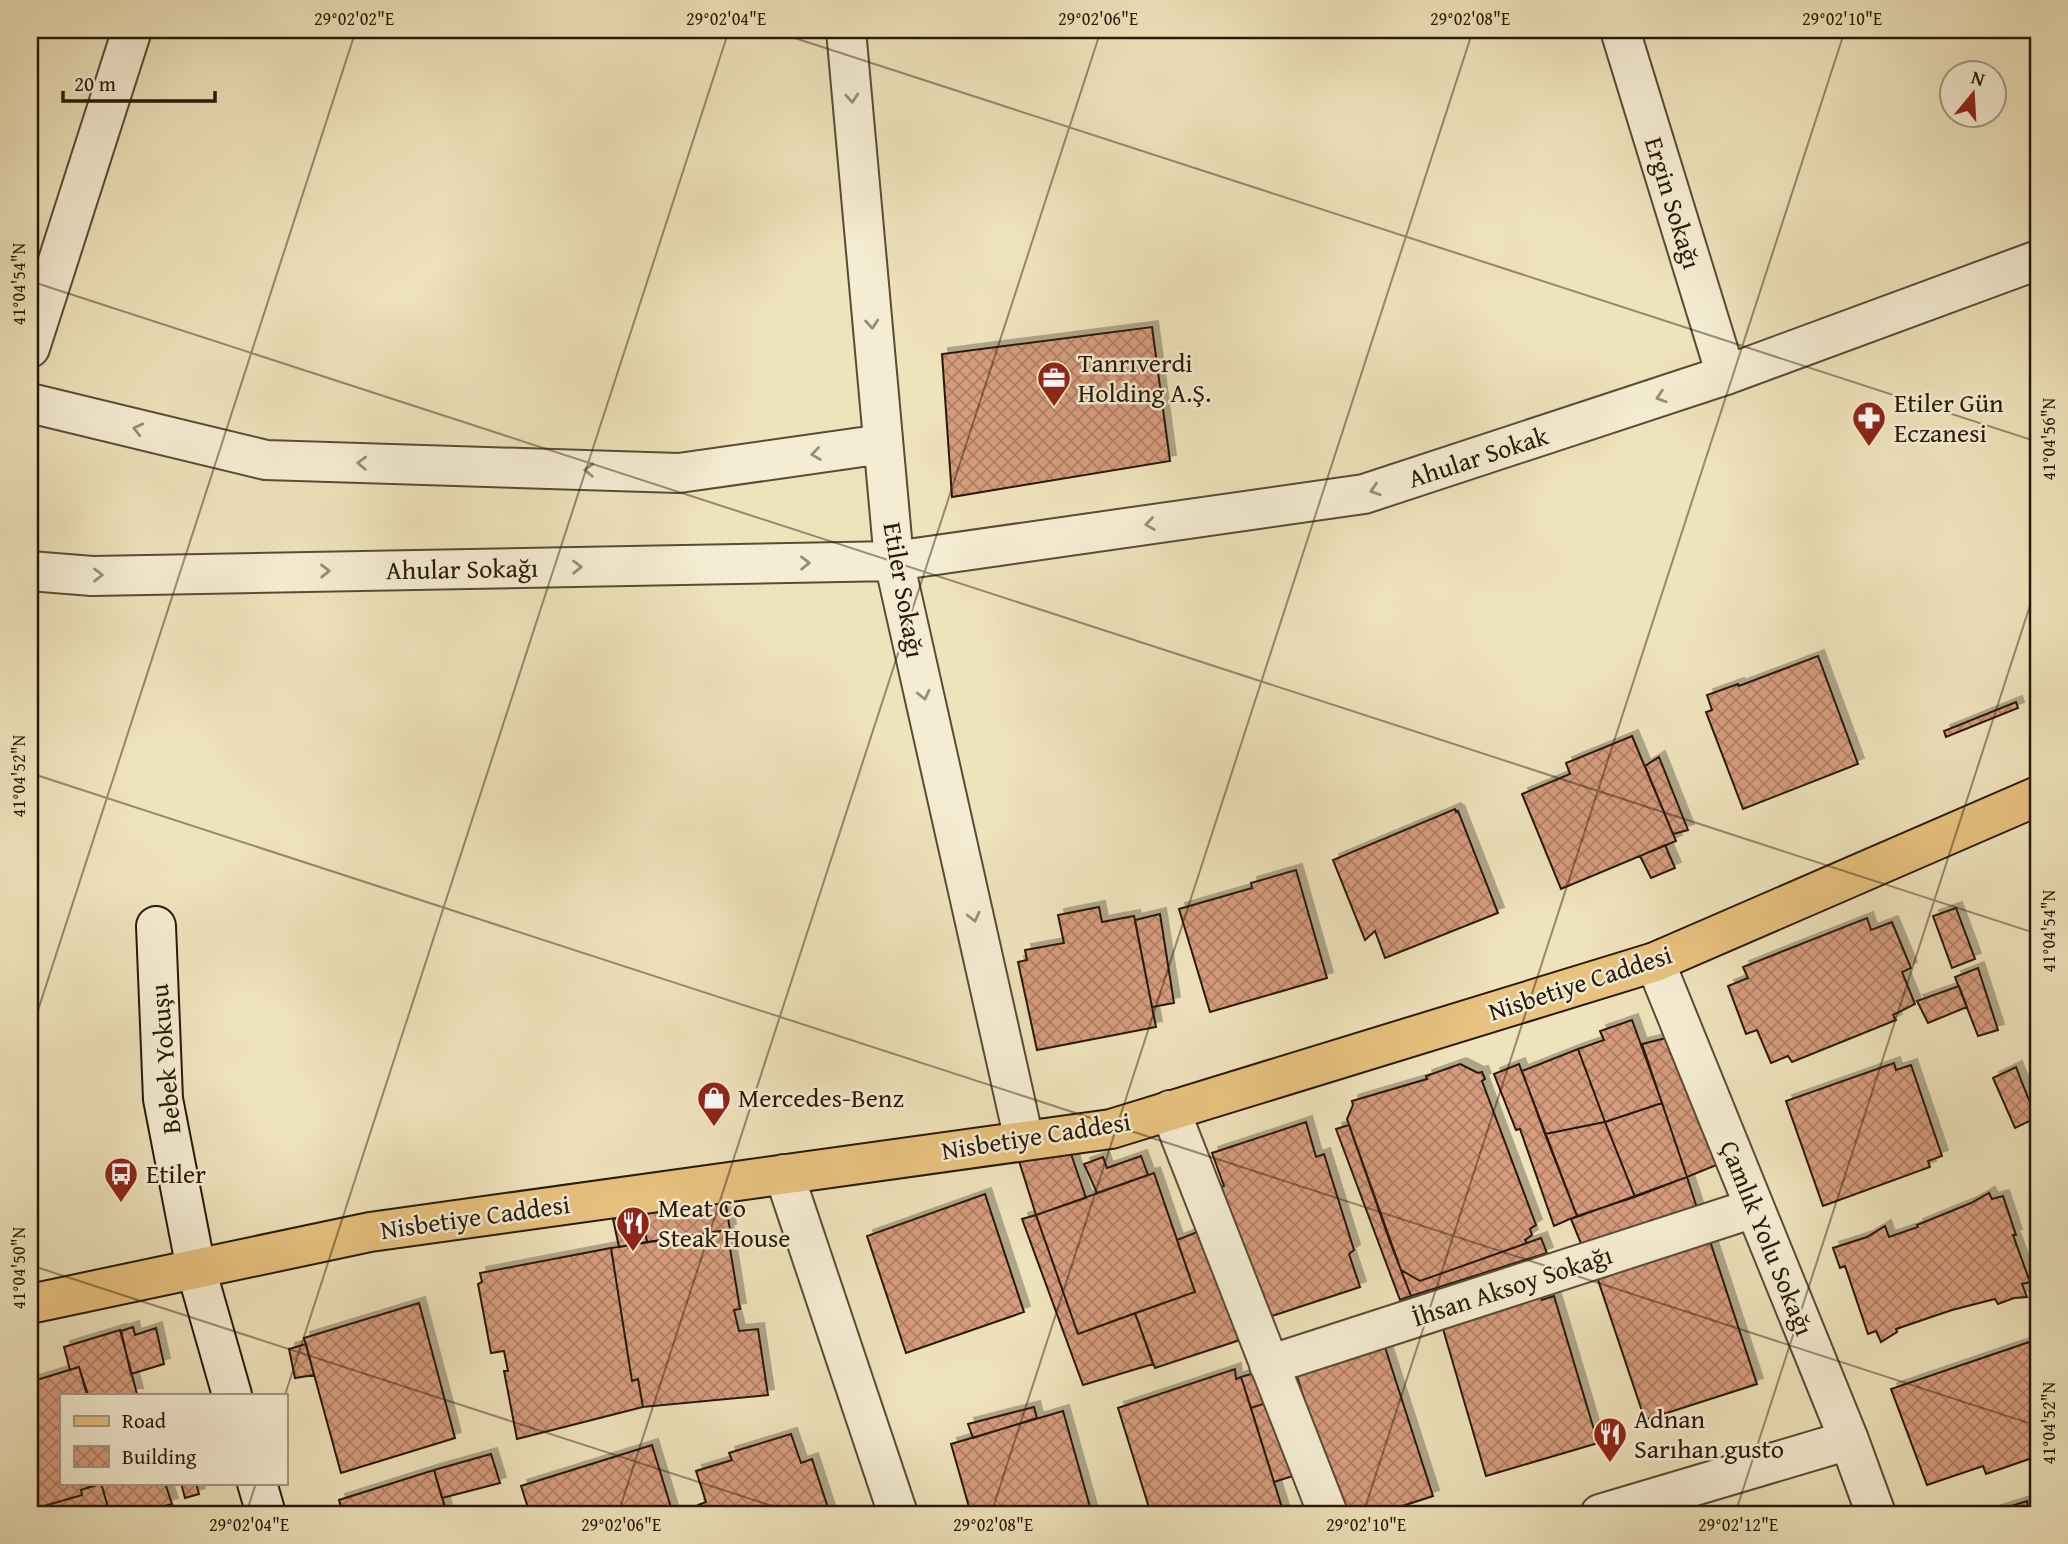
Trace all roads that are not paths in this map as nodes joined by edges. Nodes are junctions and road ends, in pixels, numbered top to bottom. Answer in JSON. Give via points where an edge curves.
{"nodes":[{"id":1,"x":132,"y":30,"type":"edge"},
{"id":2,"x":846,"y":30,"type":"edge"},
{"id":3,"x":1620,"y":30,"type":"edge"},
{"id":4,"x":2038,"y":260,"type":"edge"},
{"id":5,"x":30,"y":348,"type":"edge"},
{"id":6,"x":1726,"y":375,"type":"junction"},
{"id":7,"x":30,"y":403,"type":"edge"},
{"id":8,"x":883,"y":444,"type":"junction"},
{"id":9,"x":894,"y":561,"type":"junction"},
{"id":10,"x":30,"y":571,"type":"edge"},
{"id":11,"x":2038,"y":796,"type":"edge"},
{"id":12,"x":156,"y":926,"type":"dead end"},
{"id":13,"x":1655,"y":962,"type":"junction"},
{"id":14,"x":1170,"y":1110,"type":"junction"},
{"id":15,"x":1024,"y":1140,"type":"junction"},
{"id":16,"x":785,"y":1174,"type":"junction"},
{"id":17,"x":1754,"y":1208,"type":"junction"},
{"id":18,"x":196,"y":1269,"type":"junction"},
{"id":19,"x":30,"y":1304,"type":"edge"},
{"id":20,"x":1269,"y":1364,"type":"junction"},
{"id":21,"x":232,"y":1394,"type":"edge"},
{"id":22,"x":1849,"y":1440,"type":"junction"},
{"id":23,"x":898,"y":1514,"type":"edge"},
{"id":24,"x":1328,"y":1514,"type":"edge"},
{"id":25,"x":1600,"y":1514,"type":"edge"},
{"id":26,"x":1876,"y":1514,"type":"edge"}],
"edges":[{"from":1,"to":5,"type":"street"},
{"from":2,"to":8,"type":"street","name":"Etiler Sokağı","one_way":true},
{"from":3,"to":6,"type":"street","name":"Ergin Sokağı"},
{"from":4,"to":6,"type":"street","name":"Ahular Sokak"},
{"from":6,"to":9,"type":"street","name":"Ahular Sokak","one_way":true,"via":[[1364,494]]},
{"from":8,"to":7,"type":"street","one_way":true,"via":[[679,473],[266,460]]},
{"from":8,"to":9,"type":"street","name":"Etiler Sokağı"},
{"from":10,"to":9,"type":"street","name":"Ahular Sokağı","one_way":true,"via":[[92,576]]},
{"from":9,"to":15,"type":"street","name":"Etiler Sokağı","one_way":true},
{"from":11,"to":13,"type":"main road","name":"Nisbetiye Caddesi"},
{"from":12,"to":18,"type":"street","name":"Bebek Yokuşu","via":[[163,1099]]},
{"from":13,"to":14,"type":"main road","name":"Nisbetiye Caddesi"},
{"from":13,"to":17,"type":"street","name":"Çamlık Yolu Sokağı"},
{"from":14,"to":15,"type":"main road","name":"Nisbetiye Caddesi","via":[[1111,1129]]},
{"from":14,"to":20,"type":"street"},
{"from":15,"to":16,"type":"main road","name":"Nisbetiye Caddesi"},
{"from":16,"to":18,"type":"main road","name":"Nisbetiye Caddesi","via":[[370,1232]]},
{"from":16,"to":23,"type":"street"},
{"from":17,"to":20,"type":"street","name":"İhsan Aksoy Sokağı"},
{"from":17,"to":22,"type":"street","name":"Çamlık Yolu Sokağı"},
{"from":18,"to":19,"type":"main road","name":"Nisbetiye Caddesi"},
{"from":18,"to":21,"type":"street","name":"Bebek Yokuşu"},
{"from":20,"to":24,"type":"street"},
{"from":22,"to":25,"type":"street"},
{"from":22,"to":26,"type":"street","name":"Çamlık Yolu Sokağı"}]}
